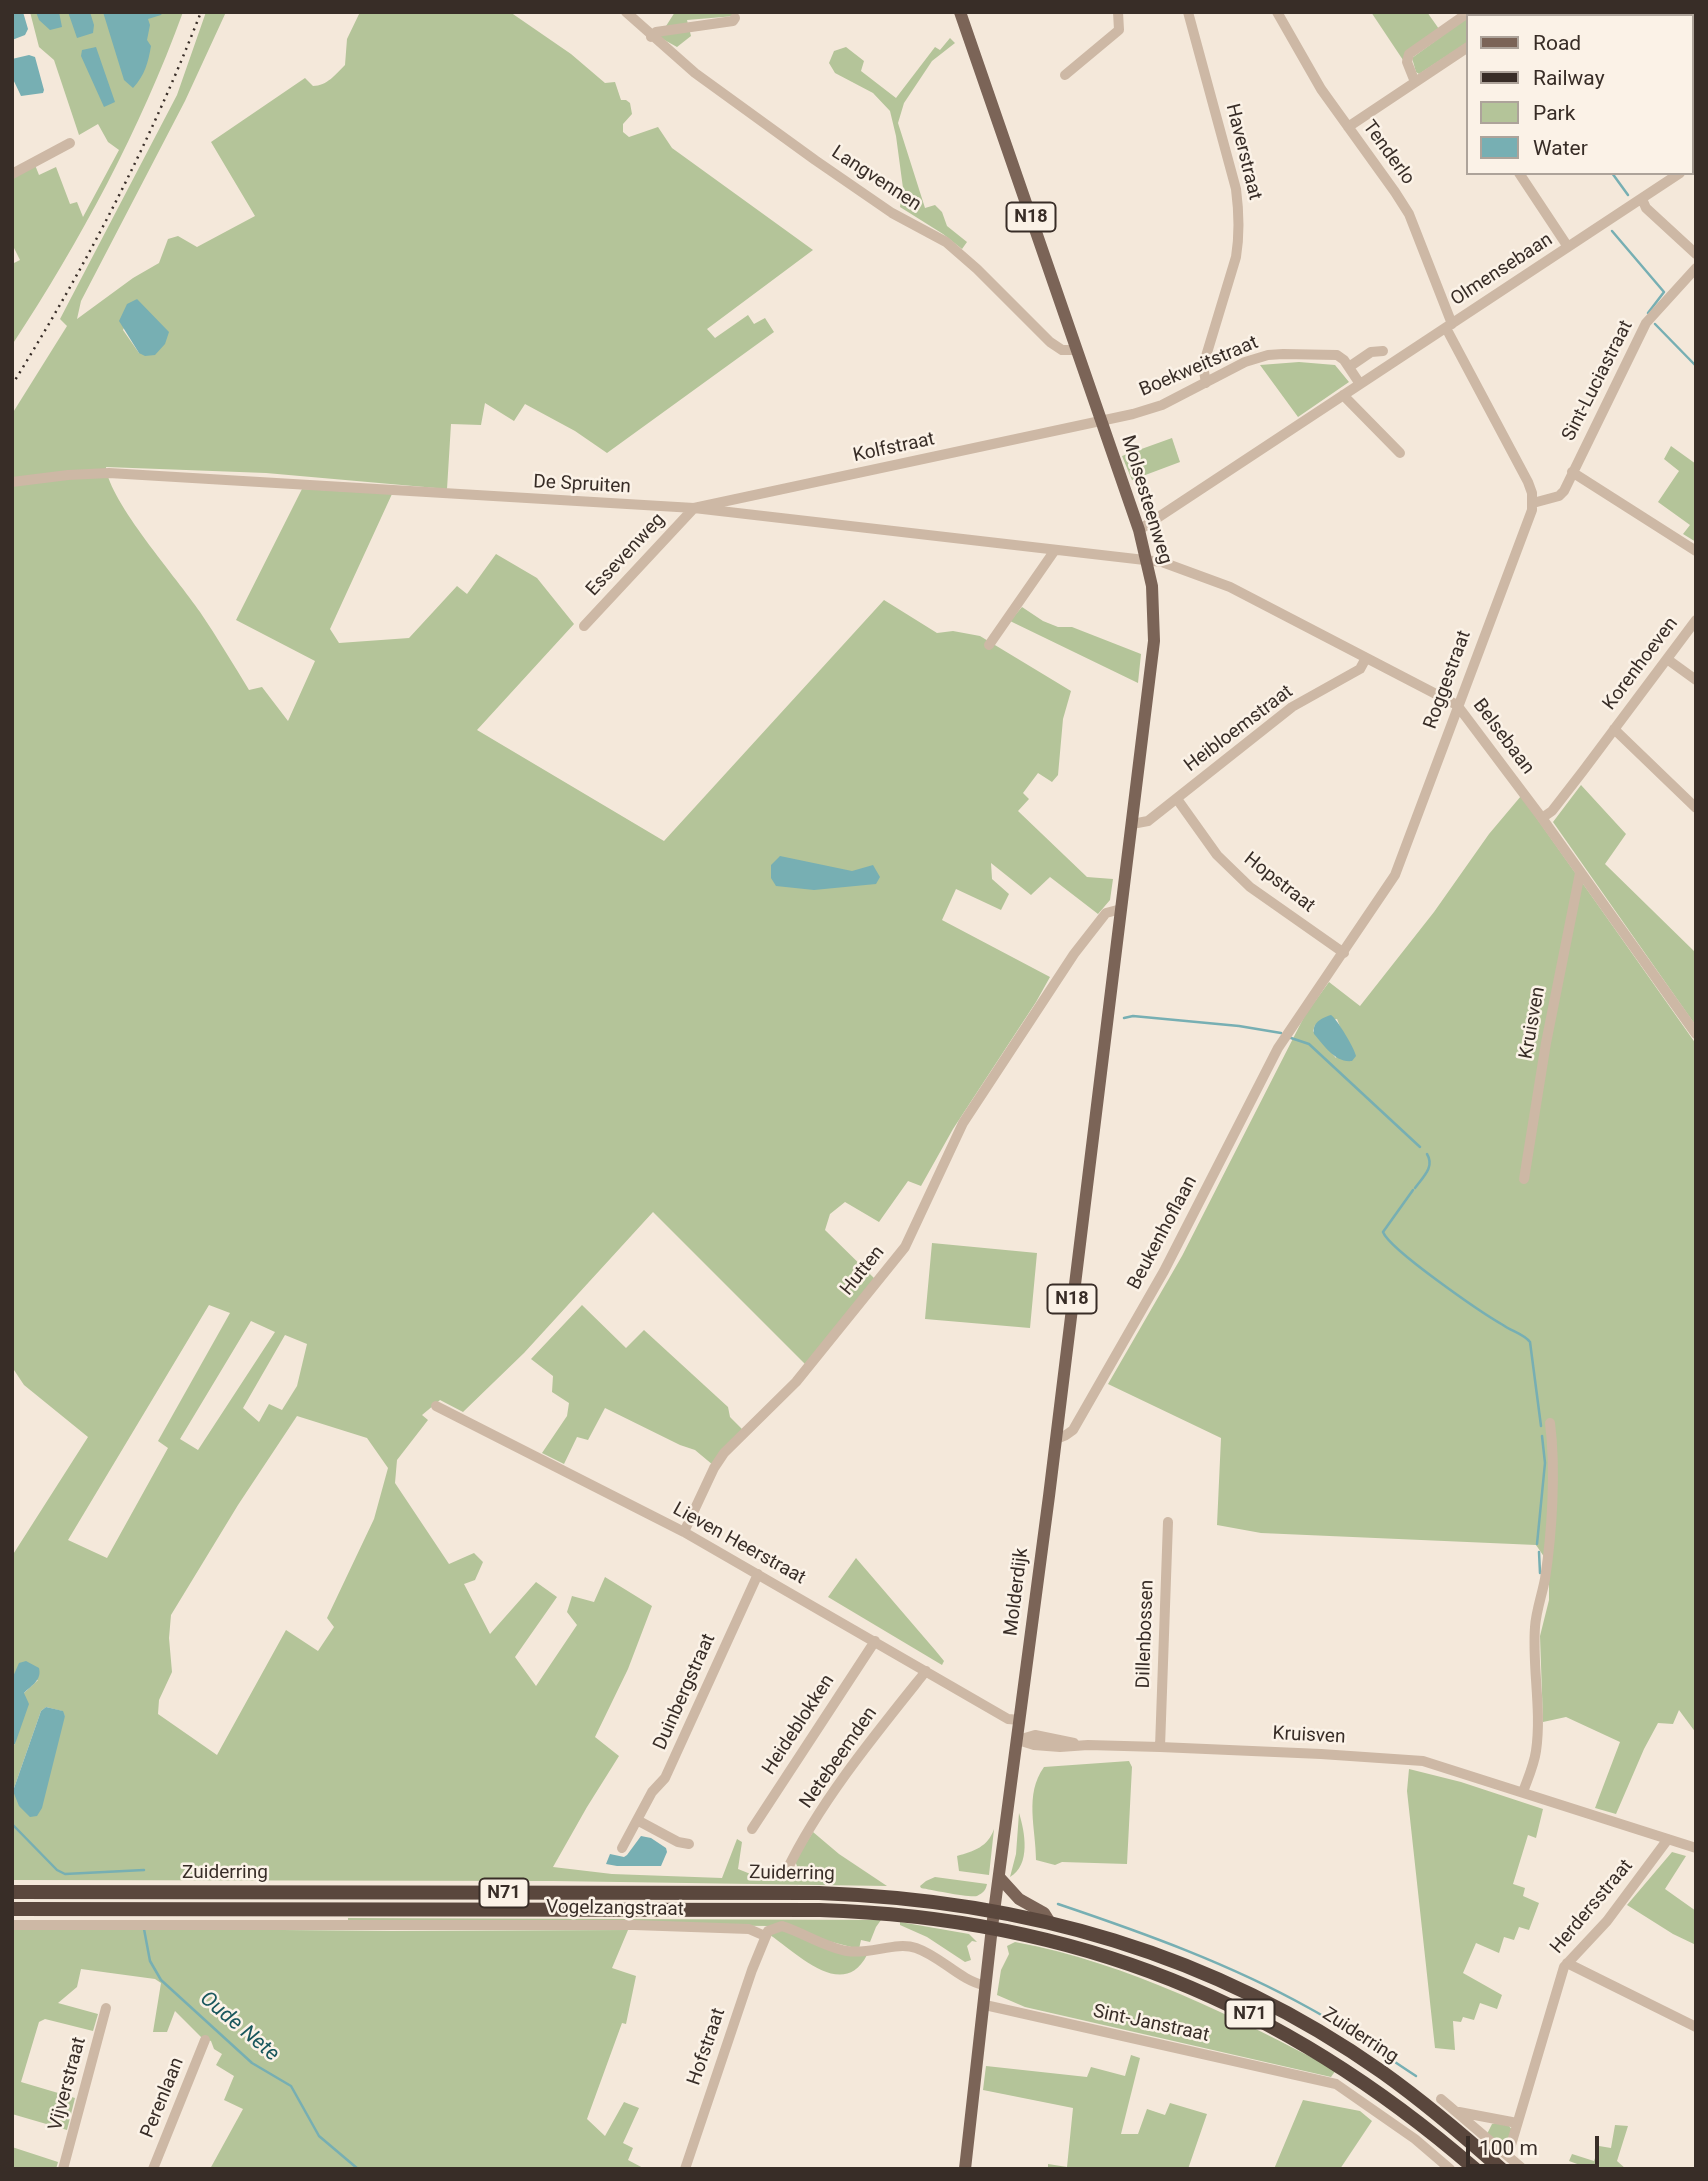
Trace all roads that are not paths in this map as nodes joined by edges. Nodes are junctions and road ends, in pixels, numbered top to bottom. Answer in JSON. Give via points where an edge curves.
{"nodes":[{"id":1,"x":625,"y":12,"type":"edge"},
{"id":2,"x":960,"y":12,"type":"edge"},
{"id":3,"x":1118,"y":12,"type":"edge"},
{"id":4,"x":1188,"y":12,"type":"edge"},
{"id":5,"x":1277,"y":12,"type":"edge"},
{"id":6,"x":1466,"y":14,"type":"edge"},
{"id":7,"x":735,"y":18,"type":"dead end"},
{"id":8,"x":651,"y":37,"type":"junction"},
{"id":9,"x":1466,"y":48,"type":"edge"},
{"id":10,"x":1065,"y":75,"type":"dead end"},
{"id":11,"x":1415,"y":82,"type":"junction"},
{"id":12,"x":1348,"y":127,"type":"junction"},
{"id":13,"x":70,"y":143,"type":"dead end"},
{"id":14,"x":12,"y":174,"type":"edge"},
{"id":15,"x":1520,"y":175,"type":"edge"},
{"id":16,"x":1677,"y":175,"type":"edge"},
{"id":17,"x":1642,"y":199,"type":"junction"},
{"id":18,"x":1568,"y":247,"type":"junction"},
{"id":19,"x":1696,"y":254,"type":"edge"},
{"id":20,"x":1696,"y":268,"type":"edge"},
{"id":21,"x":1449,"y":326,"type":"junction"},
{"id":22,"x":1076,"y":350,"type":"junction"},
{"id":23,"x":1384,"y":351,"type":"dead end"},
{"id":24,"x":1349,"y":367,"type":"junction"},
{"id":25,"x":1206,"y":383,"type":"junction"},
{"id":26,"x":1360,"y":384,"type":"junction"},
{"id":27,"x":1343,"y":395,"type":"junction"},
{"id":28,"x":1101,"y":421,"type":"junction"},
{"id":29,"x":1400,"y":453,"type":"dead end"},
{"id":30,"x":1572,"y":472,"type":"junction"},
{"id":31,"x":12,"y":482,"type":"edge"},
{"id":32,"x":1533,"y":503,"type":"junction"},
{"id":33,"x":694,"y":508,"type":"junction"},
{"id":34,"x":1139,"y":530,"type":"junction"},
{"id":35,"x":1055,"y":550,"type":"junction"},
{"id":36,"x":1696,"y":551,"type":"edge"},
{"id":37,"x":1147,"y":561,"type":"junction"},
{"id":38,"x":1696,"y":620,"type":"edge"},
{"id":39,"x":584,"y":626,"type":"dead end"},
{"id":40,"x":989,"y":645,"type":"dead end"},
{"id":41,"x":1366,"y":658,"type":"junction"},
{"id":42,"x":1667,"y":659,"type":"junction"},
{"id":43,"x":1696,"y":680,"type":"edge"},
{"id":44,"x":1457,"y":705,"type":"junction"},
{"id":45,"x":1615,"y":729,"type":"junction"},
{"id":46,"x":1177,"y":799,"type":"junction"},
{"id":47,"x":1696,"y":808,"type":"edge"},
{"id":48,"x":1542,"y":818,"type":"junction"},
{"id":49,"x":1132,"y":824,"type":"junction"},
{"id":50,"x":1580,"y":873,"type":"junction"},
{"id":51,"x":1121,"y":909,"type":"junction"},
{"id":52,"x":1344,"y":953,"type":"junction"},
{"id":53,"x":1107,"y":1020,"type":"joint"},
{"id":54,"x":1288,"y":1032,"type":"joint"},
{"id":55,"x":1696,"y":1034,"type":"edge"},
{"id":56,"x":1524,"y":1179,"type":"dead end"},
{"id":57,"x":436,"y":1406,"type":"dead end"},
{"id":58,"x":1550,"y":1423,"type":"dead end"},
{"id":59,"x":1056,"y":1439,"type":"junction"},
{"id":60,"x":1168,"y":1522,"type":"dead end"},
{"id":61,"x":684,"y":1532,"type":"junction"},
{"id":62,"x":758,"y":1574,"type":"junction"},
{"id":63,"x":875,"y":1641,"type":"junction"},
{"id":64,"x":926,"y":1671,"type":"junction"},
{"id":65,"x":1020,"y":1720,"type":"junction"},
{"id":66,"x":1018,"y":1740,"type":"junction"},
{"id":67,"x":1160,"y":1747,"type":"junction"},
{"id":68,"x":1523,"y":1792,"type":"junction"},
{"id":69,"x":637,"y":1819,"type":"junction"},
{"id":70,"x":752,"y":1829,"type":"dead end"},
{"id":71,"x":1668,"y":1839,"type":"junction"},
{"id":72,"x":689,"y":1844,"type":"dead end"},
{"id":73,"x":622,"y":1848,"type":"dead end"},
{"id":74,"x":1696,"y":1848,"type":"edge"},
{"id":75,"x":787,"y":1870,"type":"dead end"},
{"id":76,"x":999,"y":1877,"type":"junction"},
{"id":77,"x":12,"y":1892,"type":"edge"},
{"id":78,"x":12,"y":1909,"type":"edge"},
{"id":79,"x":994,"y":1910,"type":"junction"},
{"id":80,"x":1049,"y":1922,"type":"junction"},
{"id":81,"x":12,"y":1926,"type":"edge"},
{"id":82,"x":992,"y":1927,"type":"junction"},
{"id":83,"x":765,"y":1936,"type":"junction"},
{"id":84,"x":1567,"y":1963,"type":"junction"},
{"id":85,"x":986,"y":1986,"type":"junction"},
{"id":86,"x":985,"y":2005,"type":"junction"},
{"id":87,"x":106,"y":2008,"type":"dead end"},
{"id":88,"x":1696,"y":2027,"type":"edge"},
{"id":89,"x":205,"y":2040,"type":"dead end"},
{"id":90,"x":1441,"y":2099,"type":"dead end"},
{"id":91,"x":1458,"y":2112,"type":"junction"},
{"id":92,"x":1517,"y":2123,"type":"junction"},
{"id":93,"x":1504,"y":2162,"type":"edge"},
{"id":94,"x":63,"y":2169,"type":"edge"},
{"id":95,"x":153,"y":2169,"type":"edge"},
{"id":96,"x":685,"y":2169,"type":"edge"},
{"id":97,"x":965,"y":2169,"type":"edge"},
{"id":98,"x":1450,"y":2169,"type":"edge"},
{"id":99,"x":1475,"y":2169,"type":"edge"},
{"id":100,"x":1523,"y":2169,"type":"edge"}],
"edges":[{"from":1,"to":8,"type":"street","name":"Langvennen"},
{"from":2,"to":22,"type":"main road","name":"Molsesteenweg","number":"N18"},
{"from":3,"to":10,"type":"street","via":[[1119,30]]},
{"from":4,"to":25,"type":"street","name":"Haverstraat","via":[[1239,214],[1236,257],[1203,366]]},
{"from":5,"to":12,"type":"street","name":"Tenderlo"},
{"from":6,"to":11,"type":"street","via":[[1409,54],[1407,62]]},
{"from":7,"to":8,"type":"street","via":[[656,32]]},
{"from":8,"to":22,"type":"street","name":"Langvennen","via":[[855,189],[946,242],[1050,342],[1062,350]]},
{"from":9,"to":11,"type":"street"},
{"from":11,"to":12,"type":"street"},
{"from":12,"to":21,"type":"street","name":"Tenderlo","via":[[1409,215]]},
{"from":13,"to":14,"type":"street"},
{"from":15,"to":18,"type":"street"},
{"from":16,"to":17,"type":"street","name":"Olmensebaan"},
{"from":17,"to":18,"type":"street","name":"Olmensebaan"},
{"from":17,"to":19,"type":"street"},
{"from":18,"to":21,"type":"street","name":"Olmensebaan"},
{"from":20,"to":30,"type":"street","name":"Sint-Luciastraat","via":[[1646,323]]},
{"from":21,"to":26,"type":"street","name":"Olmensebaan"},
{"from":21,"to":32,"type":"street","via":[[1528,482]]},
{"from":22,"to":28,"type":"main road","name":"Molsesteenweg","number":"N18"},
{"from":23,"to":24,"type":"street","via":[[1371,352]]},
{"from":24,"to":25,"type":"street","name":"Boekweitstraat","via":[[1337,355],[1283,354],[1245,362]]},
{"from":24,"to":26,"type":"street"},
{"from":25,"to":28,"type":"street","name":"Boekweitstraat","via":[[1162,405]]},
{"from":26,"to":27,"type":"street","name":"Olmensebaan"},
{"from":27,"to":29,"type":"street"},
{"from":27,"to":34,"type":"street","name":"Olmensebaan"},
{"from":28,"to":33,"type":"street","name":"Kolfstraat"},
{"from":28,"to":34,"type":"main road","name":"Molsesteenweg","number":"N18"},
{"from":30,"to":32,"type":"street","name":"Sint-Luciastraat","via":[[1559,496]]},
{"from":30,"to":36,"type":"street"},
{"from":31,"to":33,"type":"street","name":"De Spruiten","via":[[109,473]]},
{"from":32,"to":44,"type":"street","name":"Roggestraat"},
{"from":33,"to":35,"type":"street","name":"De Spruiten"},
{"from":33,"to":39,"type":"street","name":"Essevenweg"},
{"from":34,"to":37,"type":"main road","name":"Molsesteenweg","number":"N18"},
{"from":35,"to":37,"type":"street","name":"De Spruiten"},
{"from":35,"to":40,"type":"street"},
{"from":37,"to":41,"type":"street","name":"Belsebaan","via":[[1216,580]]},
{"from":37,"to":49,"type":"main road","name":"Molsesteenweg","number":"N18","via":[[1154,641]]},
{"from":38,"to":42,"type":"street","name":"Korenhoeven"},
{"from":41,"to":44,"type":"street","name":"Belsebaan"},
{"from":41,"to":46,"type":"street","name":"Heibloemstraat","via":[[1360,668],[1292,707]]},
{"from":42,"to":43,"type":"street"},
{"from":42,"to":45,"type":"street","name":"Korenhoeven"},
{"from":44,"to":48,"type":"street","name":"Belsebaan"},
{"from":44,"to":52,"type":"street","name":"Roggestraat","via":[[1395,875]]},
{"from":45,"to":47,"type":"street","name":"Korenhoeven"},
{"from":45,"to":48,"type":"street","name":"Korenhoeven"},
{"from":46,"to":49,"type":"street","name":"Heibloemstraat","via":[[1147,821]]},
{"from":46,"to":52,"type":"street","name":"Hopstraat","via":[[1217,855],[1250,887]]},
{"from":48,"to":50,"type":"street","name":"Belsebaan"},
{"from":49,"to":51,"type":"main road","name":"Molsesteenweg","number":"N18"},
{"from":50,"to":55,"type":"street","name":"Belsebaan"},
{"from":50,"to":56,"type":"street","name":"Kruisven"},
{"from":51,"to":53,"type":"main road","name":"Molsesteenweg","number":"N18"},
{"from":51,"to":61,"type":"street","name":"Hutten","via":[[1107,913],[1074,954],[963,1123],[905,1247],[796,1382],[724,1453]]},
{"from":52,"to":54,"type":"street","name":"Roggestraat"},
{"from":53,"to":59,"type":"main road","name":"Molderdijk","number":"N18"},
{"from":54,"to":59,"type":"street","name":"Beukenhoflaan","via":[[1164,1271],[1073,1430]]},
{"from":57,"to":61,"type":"street","name":"Lieven Heerstraat"},
{"from":58,"to":68,"type":"street","via":[[1549,1525],[1535,1634],[1538,1734]]},
{"from":59,"to":65,"type":"main road","name":"Molderdijk","number":"N18"},
{"from":60,"to":67,"type":"street","name":"Dillenbossen"},
{"from":61,"to":62,"type":"street","name":"Lieven Heerstraat"},
{"from":62,"to":63,"type":"street","name":"Lieven Heerstraat"},
{"from":62,"to":69,"type":"street","name":"Duinbergstraat","via":[[665,1778]]},
{"from":63,"to":64,"type":"street","name":"Lieven Heerstraat"},
{"from":63,"to":70,"type":"street","name":"Heideblokken"},
{"from":64,"to":65,"type":"street","name":"Lieven Heerstraat","via":[[1009,1719]]},
{"from":64,"to":75,"type":"street","name":"Netebeemden","via":[[863,1752]]},
{"from":65,"to":66,"type":"main road","name":"Molderdijk","number":"N18"},
{"from":66,"to":67,"type":"street","name":"Kruisven","via":[[1060,1747]]},
{"from":66,"to":76,"type":"main road","name":"Molderdijk","number":"N18"},
{"from":67,"to":68,"type":"street","name":"Kruisven","via":[[1406,1759]]},
{"from":68,"to":71,"type":"street","name":"Kruisven"},
{"from":69,"to":72,"type":"street"},
{"from":69,"to":73,"type":"street","name":"Duinbergstraat"},
{"from":71,"to":74,"type":"street","name":"Kruisven"},
{"from":71,"to":84,"type":"street","name":"Herdersstraat","via":[[1607,1921]]},
{"from":76,"to":79,"type":"main road","name":"Molderdijk","number":"N18"},
{"from":76,"to":80,"type":"main road"},
{"from":77,"to":79,"type":"highway","name":"Zuiderring","number":"N71","via":[[819,1893],[898,1896]]},
{"from":78,"to":82,"type":"highway","name":"Zuiderring","number":"N71","via":[[820,1910],[909,1915]]},
{"from":79,"to":80,"type":"highway","name":"Zuiderring","number":"N71"},
{"from":79,"to":82,"type":"main road","name":"Molderdijk","number":"N18"},
{"from":80,"to":93,"type":"highway","name":"Zuiderring","number":"N71","via":[[1176,1962],[1277,2008],[1383,2073]]},
{"from":81,"to":83,"type":"street","name":"Vogelzangstraat","via":[[634,1926],[749,1928]]},
{"from":82,"to":85,"type":"main road","name":"Molderdijk"},
{"from":82,"to":99,"type":"highway","name":"Zuiderring","number":"N71","via":[[1119,1960],[1276,2027],[1381,2093]]},
{"from":83,"to":85,"type":"street","name":"Vogelzangstraat","via":[[782,1926],[846,1951],[917,1948],[965,1980]]},
{"from":83,"to":96,"type":"street","name":"Hofstraat"},
{"from":84,"to":88,"type":"street"},
{"from":84,"to":92,"type":"street","name":"Herdersstraat"},
{"from":85,"to":86,"type":"main road","name":"Molderdijk"},
{"from":86,"to":97,"type":"main road","name":"Molderdijk"},
{"from":86,"to":98,"type":"street","name":"Sint-Janstraat","via":[[1336,2084],[1415,2138]]},
{"from":87,"to":94,"type":"street","name":"Vijverstraat"},
{"from":89,"to":95,"type":"street","name":"Perenlaan"},
{"from":90,"to":91,"type":"street"},
{"from":91,"to":92,"type":"street"},
{"from":91,"to":93,"type":"street"},
{"from":92,"to":93,"type":"street","name":"Herdersstraat"},
{"from":93,"to":100,"type":"street"}]}
